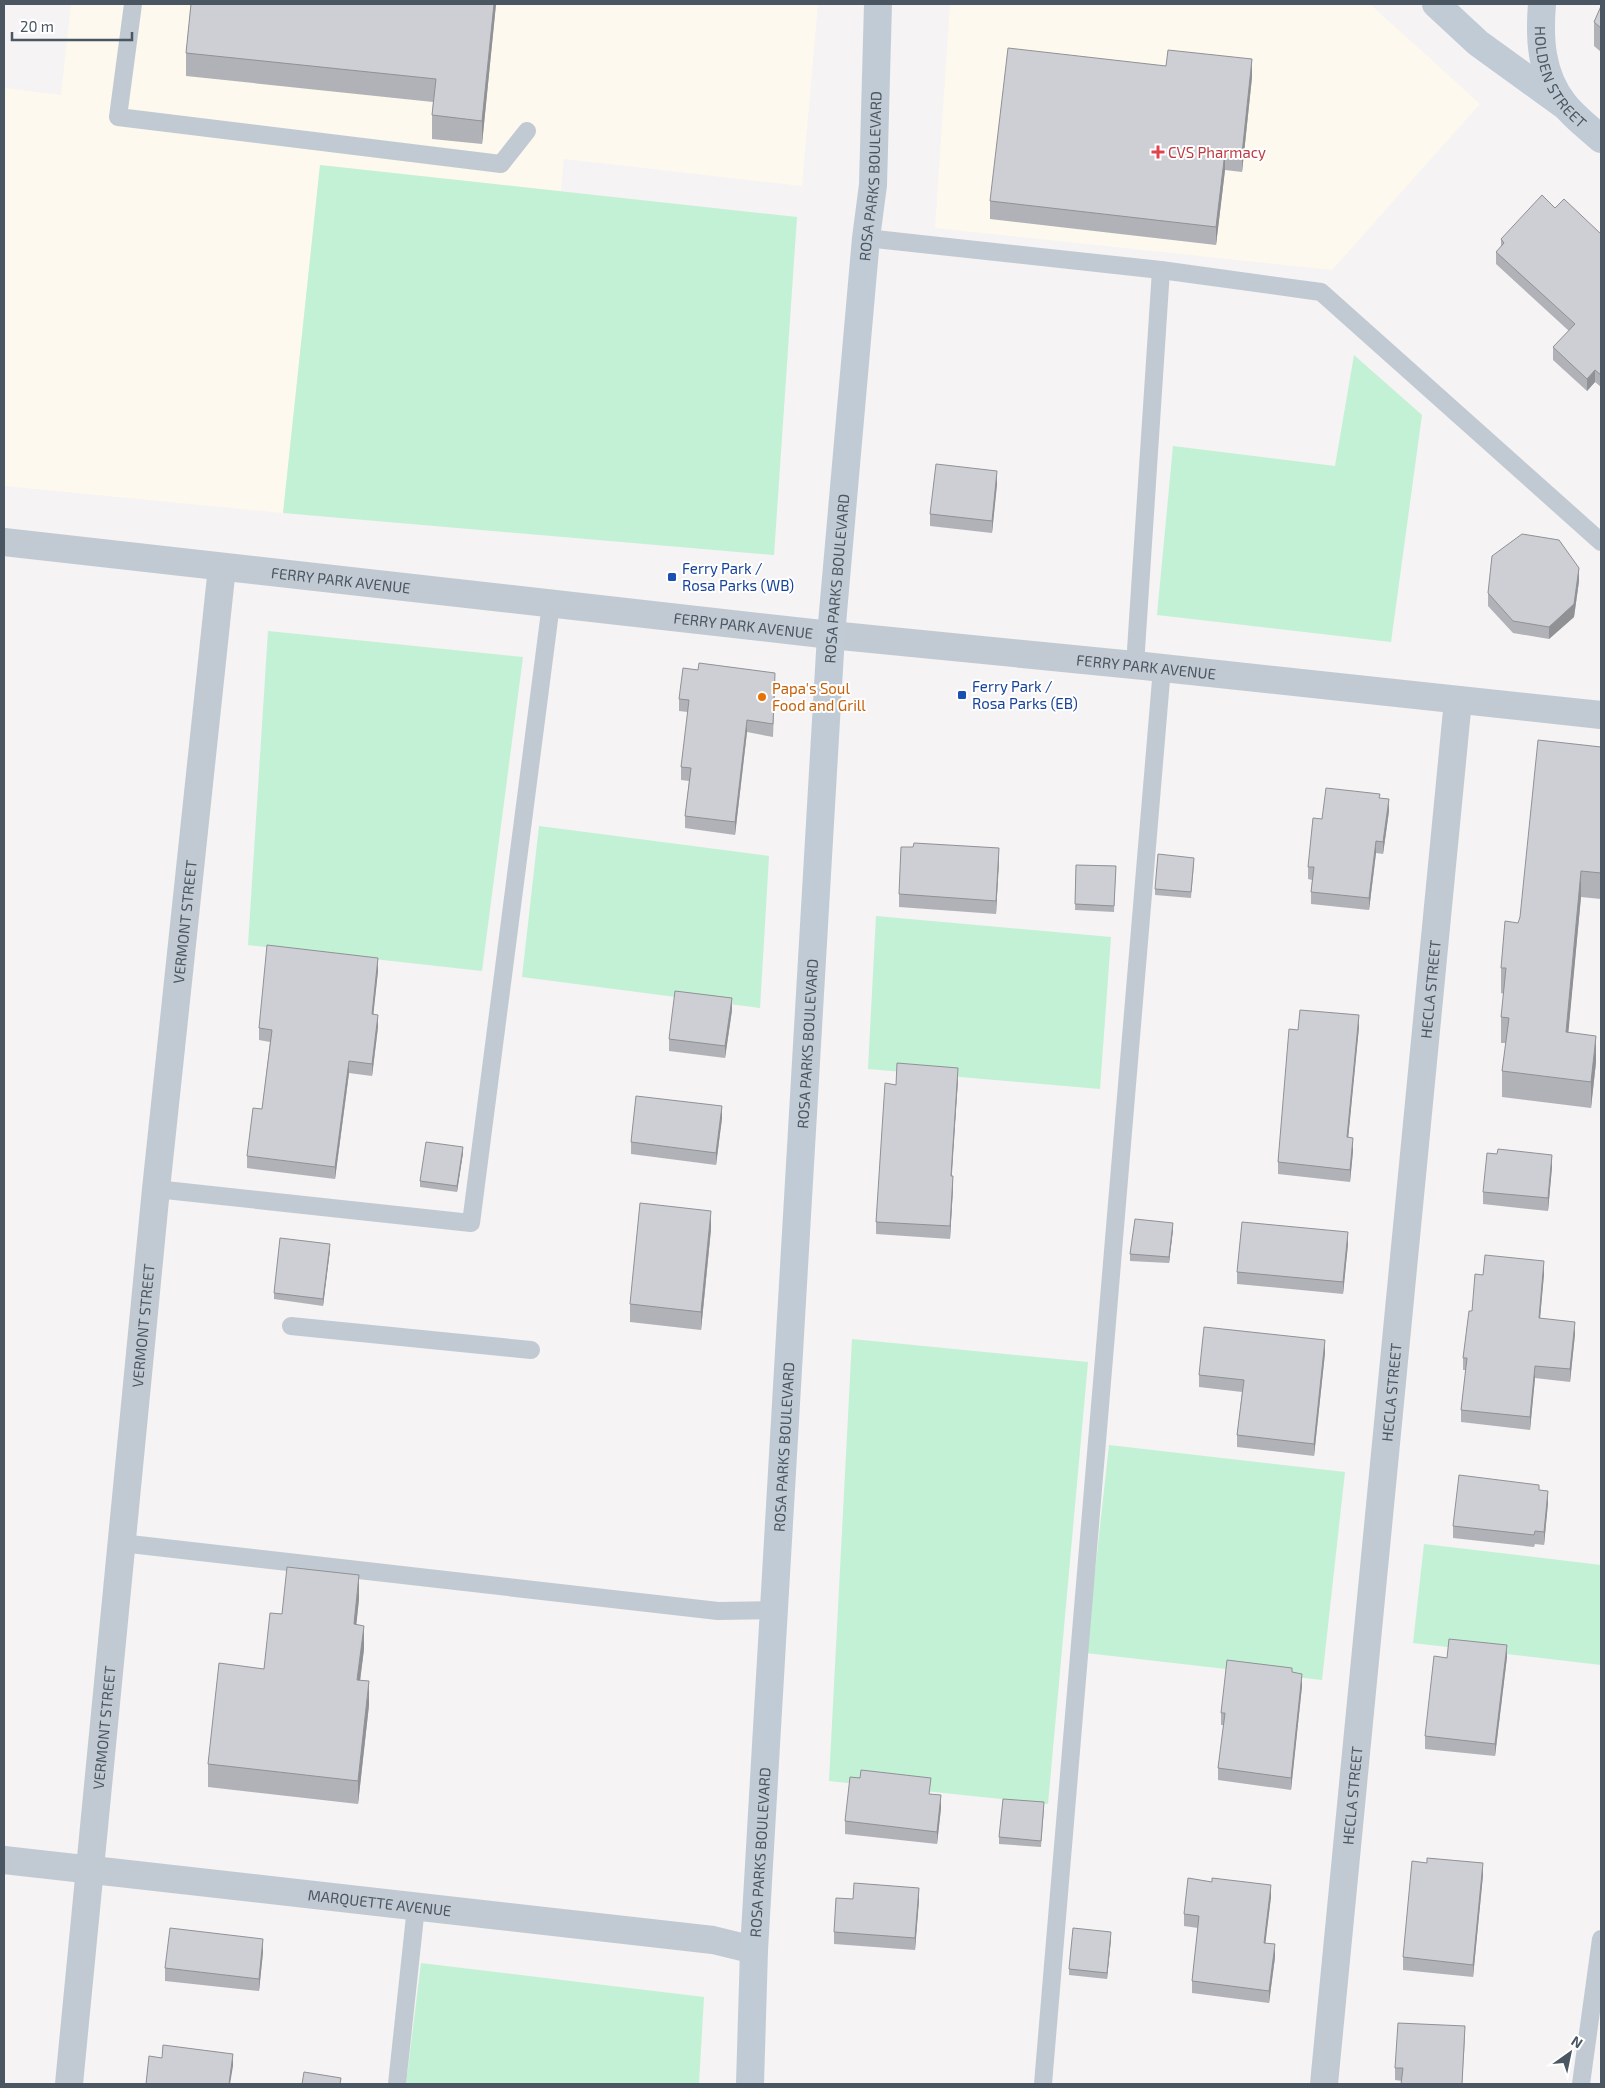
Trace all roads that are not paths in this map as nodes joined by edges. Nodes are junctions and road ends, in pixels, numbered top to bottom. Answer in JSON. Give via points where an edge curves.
{"nodes":[{"id":1,"x":133,"y":4,"type":"edge"},
{"id":2,"x":878,"y":4,"type":"edge"},
{"id":3,"x":1436,"y":4,"type":"edge"},
{"id":4,"x":1542,"y":4,"type":"edge"},
{"id":5,"x":1565,"y":106,"type":"junction"},
{"id":6,"x":527,"y":131,"type":"dead end"},
{"id":7,"x":1601,"y":139,"type":"edge"},
{"id":8,"x":866,"y":238,"type":"junction"},
{"id":9,"x":1161,"y":270,"type":"junction"},
{"id":10,"x":4,"y":542,"type":"edge"},
{"id":11,"x":1601,"y":542,"type":"edge"},
{"id":12,"x":222,"y":567,"type":"junction"},
{"id":13,"x":551,"y":604,"type":"junction"},
{"id":14,"x":831,"y":635,"type":"junction"},
{"id":15,"x":1148,"y":666,"type":"junction"},
{"id":16,"x":1458,"y":700,"type":"junction"},
{"id":17,"x":1601,"y":715,"type":"edge"},
{"id":18,"x":156,"y":1189,"type":"junction"},
{"id":19,"x":291,"y":1326,"type":"dead end"},
{"id":20,"x":531,"y":1350,"type":"dead end"},
{"id":21,"x":121,"y":1543,"type":"junction"},
{"id":22,"x":774,"y":1610,"type":"junction"},
{"id":23,"x":4,"y":1860,"type":"edge"},
{"id":24,"x":88,"y":1870,"type":"junction"},
{"id":25,"x":416,"y":1906,"type":"junction"},
{"id":26,"x":1601,"y":1939,"type":"edge"},
{"id":27,"x":754,"y":1950,"type":"junction"},
{"id":28,"x":69,"y":2084,"type":"edge"},
{"id":29,"x":397,"y":2084,"type":"edge"},
{"id":30,"x":750,"y":2084,"type":"edge"},
{"id":31,"x":1043,"y":2084,"type":"edge"},
{"id":32,"x":1324,"y":2084,"type":"edge"},
{"id":33,"x":1581,"y":2084,"type":"edge"}],
"edges":[{"from":1,"to":6,"type":"lane","via":[[118,117],[501,164]]},
{"from":2,"to":8,"type":"street","name":"ROSA PARKS BOULEVARD","via":[[873,185]]},
{"from":3,"to":5,"type":"street","via":[[1478,43]]},
{"from":4,"to":5,"type":"street","name":"HOLDEN STREET","via":[[1543,61]]},
{"from":5,"to":7,"type":"street","name":"HOLDEN STREET"},
{"from":8,"to":9,"type":"lane"},
{"from":8,"to":14,"type":"street","name":"ROSA PARKS BOULEVARD"},
{"from":9,"to":11,"type":"lane","via":[[1321,292]]},
{"from":9,"to":15,"type":"lane"},
{"from":10,"to":12,"type":"street","name":"FERRY PARK AVENUE"},
{"from":12,"to":13,"type":"street","name":"FERRY PARK AVENUE"},
{"from":12,"to":18,"type":"street","name":"VERMONT STREET"},
{"from":13,"to":14,"type":"street","name":"FERRY PARK AVENUE"},
{"from":13,"to":18,"type":"lane","via":[[471,1223]]},
{"from":14,"to":15,"type":"street","name":"FERRY PARK AVENUE"},
{"from":14,"to":22,"type":"street","name":"ROSA PARKS BOULEVARD"},
{"from":15,"to":16,"type":"street","name":"FERRY PARK AVENUE"},
{"from":15,"to":31,"type":"lane"},
{"from":16,"to":17,"type":"street","name":"FERRY PARK AVENUE"},
{"from":16,"to":32,"type":"street","name":"HECLA STREET"},
{"from":18,"to":21,"type":"street","name":"VERMONT STREET"},
{"from":19,"to":20,"type":"lane"},
{"from":21,"to":22,"type":"lane","via":[[718,1611]]},
{"from":21,"to":24,"type":"street","name":"VERMONT STREET"},
{"from":22,"to":27,"type":"street","name":"ROSA PARKS BOULEVARD"},
{"from":23,"to":24,"type":"street","name":"MARQUETTE AVENUE"},
{"from":24,"to":25,"type":"street","name":"MARQUETTE AVENUE"},
{"from":24,"to":28,"type":"street","name":"VERMONT STREET"},
{"from":25,"to":27,"type":"street","name":"MARQUETTE AVENUE","via":[[713,1940]]},
{"from":25,"to":29,"type":"lane"},
{"from":26,"to":33,"type":"lane"},
{"from":27,"to":30,"type":"street","name":"ROSA PARKS BOULEVARD"}]}
